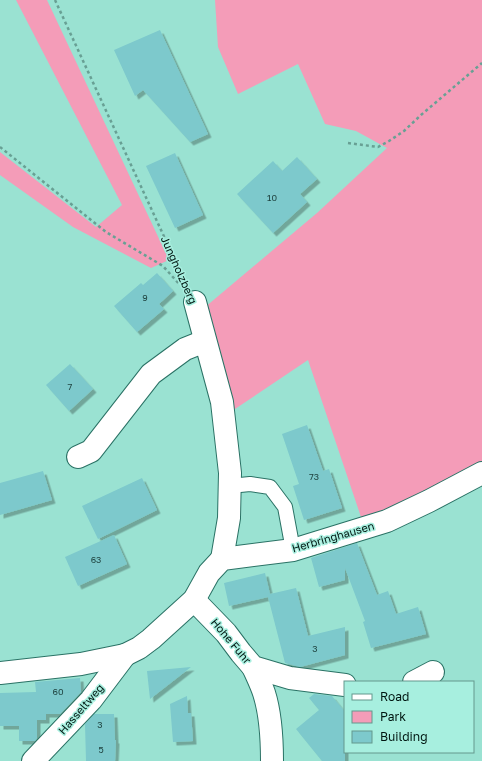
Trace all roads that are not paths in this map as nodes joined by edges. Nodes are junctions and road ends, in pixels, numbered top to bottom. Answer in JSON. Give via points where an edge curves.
{"nodes":[{"id":1,"x":195,"y":302,"type":"road end"},
{"id":2,"x":205,"y":341,"type":"junction"},
{"id":3,"x":78,"y":457,"type":"dead end"},
{"id":4,"x":482,"y":473,"type":"edge"},
{"id":5,"x":230,"y":486,"type":"junction"},
{"id":6,"x":293,"y":550,"type":"junction"},
{"id":7,"x":222,"y":559,"type":"junction"},
{"id":8,"x":194,"y":600,"type":"junction"},
{"id":9,"x":125,"y":655,"type":"junction"},
{"id":10,"x":253,"y":667,"type":"junction"},
{"id":11,"x":433,"y":672,"type":"dead end"},
{"id":12,"x":0,"y":673,"type":"edge"},
{"id":13,"x":416,"y":681,"type":"edge"},
{"id":14,"x":344,"y":685,"type":"edge"},
{"id":15,"x":33,"y":761,"type":"edge"},
{"id":16,"x":272,"y":761,"type":"edge"}],
"edges":[{"from":1,"to":2,"type":"street","name":"Jungholzberg"},
{"from":2,"to":3,"type":"street","via":[[185,349],[150,374],[91,451]]},
{"from":2,"to":5,"type":"street","name":"Jungholzberg","via":[[222,402]]},
{"from":4,"to":6,"type":"street","name":"Herbringhausen","via":[[387,521]]},
{"from":5,"to":6,"type":"lane","via":[[250,484],[270,487],[285,507]]},
{"from":5,"to":7,"type":"street","name":"Jungholzberg","via":[[229,518]]},
{"from":6,"to":7,"type":"street","name":"Herbringhausen"},
{"from":7,"to":8,"type":"street","via":[[209,573]]},
{"from":8,"to":9,"type":"street","via":[[152,639]]},
{"from":8,"to":10,"type":"street","name":"Hohe Fuhr","via":[[226,633]]},
{"from":9,"to":12,"type":"street","via":[[82,664]]},
{"from":9,"to":15,"type":"street","name":"Hasseltweg","via":[[91,700]]},
{"from":10,"to":14,"type":"street","name":"Hohe Fuhr","via":[[290,678]]},
{"from":10,"to":16,"type":"street","via":[[267,704]]},
{"from":11,"to":13,"type":"street"}]}
